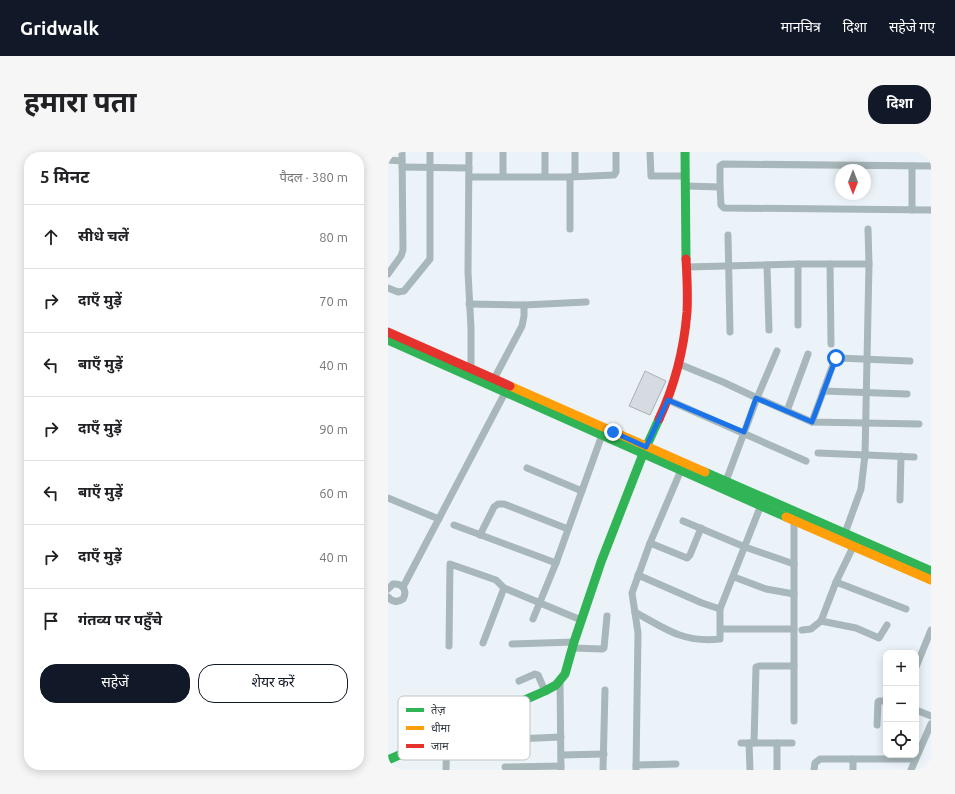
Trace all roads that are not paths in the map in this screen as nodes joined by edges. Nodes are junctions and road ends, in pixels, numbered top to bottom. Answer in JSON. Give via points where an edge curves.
{"nodes":[{"id":1,"x":402,"y":152,"type":"edge"},
{"id":2,"x":430,"y":152,"type":"edge"},
{"id":3,"x":469,"y":152,"type":"edge"},
{"id":4,"x":503,"y":152,"type":"edge"},
{"id":5,"x":545,"y":152,"type":"edge"},
{"id":6,"x":575,"y":152,"type":"edge"},
{"id":7,"x":616,"y":152,"type":"edge"},
{"id":8,"x":650,"y":152,"type":"edge"},
{"id":9,"x":685,"y":152,"type":"edge"},
{"id":10,"x":388,"y":160,"type":"edge"},
{"id":11,"x":402,"y":164,"type":"junction"},
{"id":12,"x":912,"y":166,"type":"junction"},
{"id":13,"x":931,"y":166,"type":"edge"},
{"id":14,"x":430,"y":167,"type":"junction"},
{"id":15,"x":469,"y":168,"type":"junction"},
{"id":16,"x":469,"y":176,"type":"junction"},
{"id":17,"x":503,"y":176,"type":"junction"},
{"id":18,"x":545,"y":176,"type":"junction"},
{"id":19,"x":572,"y":176,"type":"junction"},
{"id":20,"x":685,"y":176,"type":"junction"},
{"id":21,"x":686,"y":186,"type":"junction"},
{"id":22,"x":720,"y":186,"type":"junction"},
{"id":23,"x":912,"y":210,"type":"junction"},
{"id":24,"x":931,"y":210,"type":"edge"},
{"id":25,"x":570,"y":229,"type":"dead end"},
{"id":26,"x":868,"y":229,"type":"dead end"},
{"id":27,"x":728,"y":235,"type":"dead end"},
{"id":28,"x":798,"y":264,"type":"junction"},
{"id":29,"x":830,"y":264,"type":"junction"},
{"id":30,"x":869,"y":264,"type":"junction"},
{"id":31,"x":767,"y":265,"type":"junction"},
{"id":32,"x":729,"y":266,"type":"junction"},
{"id":33,"x":687,"y":267,"type":"junction"},
{"id":34,"x":388,"y":274,"type":"edge"},
{"id":35,"x":388,"y":288,"type":"edge"},
{"id":36,"x":586,"y":302,"type":"dead end"},
{"id":37,"x":469,"y":304,"type":"junction"},
{"id":38,"x":524,"y":305,"type":"junction"},
{"id":39,"x":798,"y":325,"type":"dead end"},
{"id":40,"x":769,"y":330,"type":"dead end"},
{"id":41,"x":388,"y":332,"type":"edge"},
{"id":42,"x":730,"y":332,"type":"dead end"},
{"id":43,"x":388,"y":340,"type":"edge"},
{"id":44,"x":831,"y":344,"type":"dead end"},
{"id":45,"x":777,"y":350,"type":"dead end"},
{"id":46,"x":808,"y":354,"type":"dead end"},
{"id":47,"x":868,"y":360,"type":"junction"},
{"id":48,"x":910,"y":361,"type":"dead end"},
{"id":49,"x":678,"y":364,"type":"junction"},
{"id":50,"x":471,"y":369,"type":"junction"},
{"id":51,"x":494,"y":379,"type":"junction"},
{"id":52,"x":507,"y":389,"type":"junction"},
{"id":53,"x":823,"y":391,"type":"junction"},
{"id":54,"x":867,"y":393,"type":"junction"},
{"id":55,"x":907,"y":394,"type":"dead end"},
{"id":56,"x":756,"y":398,"type":"junction"},
{"id":57,"x":668,"y":400,"type":"junction"},
{"id":58,"x":787,"y":411,"type":"junction"},
{"id":59,"x":812,"y":422,"type":"junction"},
{"id":60,"x":865,"y":423,"type":"junction"},
{"id":61,"x":919,"y":424,"type":"dead end"},
{"id":62,"x":744,"y":432,"type":"junction"},
{"id":63,"x":602,"y":435,"type":"junction"},
{"id":64,"x":644,"y":450,"type":"junction"},
{"id":65,"x":818,"y":453,"type":"dead end"},
{"id":66,"x":865,"y":454,"type":"junction"},
{"id":67,"x":901,"y":456,"type":"junction"},
{"id":68,"x":914,"y":457,"type":"dead end"},
{"id":69,"x":806,"y":461,"type":"dead end"},
{"id":70,"x":527,"y":468,"type":"dead end"},
{"id":71,"x":681,"y":470,"type":"junction"},
{"id":72,"x":726,"y":481,"type":"junction"},
{"id":73,"x":582,"y":491,"type":"junction"},
{"id":74,"x":388,"y":498,"type":"edge"},
{"id":75,"x":900,"y":500,"type":"dead end"},
{"id":76,"x":761,"y":505,"type":"junction"},
{"id":77,"x":439,"y":519,"type":"junction"},
{"id":78,"x":794,"y":519,"type":"junction"},
{"id":79,"x":683,"y":521,"type":"dead end"},
{"id":80,"x":454,"y":525,"type":"dead end"},
{"id":81,"x":701,"y":528,"type":"junction"},
{"id":82,"x":568,"y":530,"type":"junction"},
{"id":83,"x":844,"y":533,"type":"junction"},
{"id":84,"x":480,"y":535,"type":"junction"},
{"id":85,"x":650,"y":543,"type":"junction"},
{"id":86,"x":854,"y":546,"type":"junction"},
{"id":87,"x":745,"y":547,"type":"junction"},
{"id":88,"x":556,"y":563,"type":"junction"},
{"id":89,"x":794,"y":564,"type":"junction"},
{"id":90,"x":931,"y":571,"type":"edge"},
{"id":91,"x":638,"y":575,"type":"junction"},
{"id":92,"x":734,"y":577,"type":"junction"},
{"id":93,"x":931,"y":580,"type":"edge"},
{"id":94,"x":836,"y":582,"type":"junction"},
{"id":95,"x":403,"y":587,"type":"junction"},
{"id":96,"x":388,"y":588,"type":"edge"},
{"id":97,"x":504,"y":588,"type":"junction"},
{"id":98,"x":794,"y":594,"type":"junction"},
{"id":99,"x":388,"y":598,"type":"edge"},
{"id":100,"x":540,"y":603,"type":"junction"},
{"id":101,"x":720,"y":609,"type":"junction"},
{"id":102,"x":906,"y":609,"type":"dead end"},
{"id":103,"x":635,"y":612,"type":"junction"},
{"id":104,"x":607,"y":616,"type":"dead end"},
{"id":105,"x":533,"y":620,"type":"dead end"},
{"id":106,"x":581,"y":620,"type":"junction"},
{"id":107,"x":821,"y":621,"type":"junction"},
{"id":108,"x":887,"y":625,"type":"dead end"},
{"id":109,"x":721,"y":629,"type":"junction"},
{"id":110,"x":794,"y":630,"type":"junction"},
{"id":111,"x":802,"y":630,"type":"dead end"},
{"id":112,"x":931,"y":630,"type":"edge"},
{"id":113,"x":483,"y":643,"type":"dead end"},
{"id":114,"x":512,"y":644,"type":"dead end"},
{"id":115,"x":573,"y":645,"type":"junction"},
{"id":116,"x":449,"y":646,"type":"dead end"},
{"id":117,"x":919,"y":660,"type":"edge"},
{"id":118,"x":794,"y":666,"type":"junction"},
{"id":119,"x":519,"y":681,"type":"dead end"},
{"id":120,"x":560,"y":681,"type":"junction"},
{"id":121,"x":605,"y":690,"type":"dead end"},
{"id":122,"x":545,"y":691,"type":"junction"},
{"id":123,"x":530,"y":698,"type":"edge"},
{"id":124,"x":883,"y":701,"type":"edge"},
{"id":125,"x":919,"y":711,"type":"edge"},
{"id":126,"x":931,"y":716,"type":"edge"},
{"id":127,"x":794,"y":721,"type":"dead end"},
{"id":128,"x":931,"y":724,"type":"edge"},
{"id":129,"x":877,"y":725,"type":"dead end"},
{"id":130,"x":561,"y":737,"type":"junction"},
{"id":131,"x":530,"y":738,"type":"edge"},
{"id":132,"x":741,"y":743,"type":"dead end"},
{"id":133,"x":751,"y":743,"type":"junction"},
{"id":134,"x":777,"y":743,"type":"junction"},
{"id":135,"x":792,"y":743,"type":"dead end"},
{"id":136,"x":604,"y":754,"type":"junction"},
{"id":137,"x":561,"y":755,"type":"junction"},
{"id":138,"x":398,"y":756,"type":"edge"},
{"id":139,"x":853,"y":759,"type":"junction"},
{"id":140,"x":915,"y":759,"type":"junction"},
{"id":141,"x":388,"y":760,"type":"edge"},
{"id":142,"x":446,"y":760,"type":"edge"},
{"id":143,"x":676,"y":764,"type":"dead end"},
{"id":144,"x":506,"y":767,"type":"dead end"},
{"id":145,"x":636,"y":767,"type":"edge"},
{"id":146,"x":561,"y":768,"type":"edge"},
{"id":147,"x":446,"y":770,"type":"edge"},
{"id":148,"x":604,"y":770,"type":"edge"},
{"id":149,"x":750,"y":770,"type":"edge"},
{"id":150,"x":777,"y":770,"type":"edge"},
{"id":151,"x":814,"y":770,"type":"edge"},
{"id":152,"x":853,"y":770,"type":"edge"},
{"id":153,"x":911,"y":770,"type":"edge"}],
"edges":[{"from":1,"to":11,"type":"street"},
{"from":2,"to":14,"type":"street"},
{"from":3,"to":15,"type":"street"},
{"from":4,"to":17,"type":"street"},
{"from":5,"to":18,"type":"street"},
{"from":6,"to":19,"type":"street"},
{"from":7,"to":19,"type":"street","via":[[615,174]]},
{"from":8,"to":20,"type":"street","via":[[651,176]]},
{"from":9,"to":20,"type":"main road"},
{"from":10,"to":11,"type":"street"},
{"from":11,"to":14,"type":"street"},
{"from":11,"to":34,"type":"street","via":[[403,250]]},
{"from":12,"to":13,"type":"street"},
{"from":12,"to":22,"type":"street","via":[[723,164],[720,166]]},
{"from":12,"to":23,"type":"street"},
{"from":14,"to":15,"type":"street"},
{"from":14,"to":35,"type":"street","via":[[430,259],[404,291],[398,292]]},
{"from":15,"to":16,"type":"street"},
{"from":16,"to":17,"type":"street"},
{"from":16,"to":37,"type":"street"},
{"from":17,"to":18,"type":"street"},
{"from":18,"to":19,"type":"street"},
{"from":19,"to":25,"type":"street"},
{"from":20,"to":21,"type":"main road"},
{"from":21,"to":22,"type":"street"},
{"from":21,"to":33,"type":"main road"},
{"from":22,"to":23,"type":"street","via":[[721,205],[724,208]]},
{"from":23,"to":24,"type":"street"},
{"from":26,"to":30,"type":"street"},
{"from":27,"to":32,"type":"street"},
{"from":28,"to":29,"type":"street"},
{"from":28,"to":31,"type":"street"},
{"from":28,"to":39,"type":"street"},
{"from":29,"to":30,"type":"street"},
{"from":29,"to":44,"type":"street"},
{"from":30,"to":47,"type":"street"},
{"from":31,"to":32,"type":"street"},
{"from":31,"to":40,"type":"street"},
{"from":32,"to":33,"type":"street"},
{"from":32,"to":42,"type":"street"},
{"from":33,"to":49,"type":"main road","via":[[687,311]]},
{"from":36,"to":38,"type":"street"},
{"from":37,"to":38,"type":"street"},
{"from":37,"to":50,"type":"street"},
{"from":38,"to":51,"type":"street","via":[[522,326]]},
{"from":41,"to":50,"type":"main road"},
{"from":43,"to":52,"type":"main road"},
{"from":45,"to":56,"type":"street"},
{"from":46,"to":58,"type":"street"},
{"from":47,"to":48,"type":"street"},
{"from":47,"to":53,"type":"street","via":[[835,359]]},
{"from":47,"to":54,"type":"street"},
{"from":49,"to":56,"type":"street"},
{"from":49,"to":57,"type":"main road"},
{"from":50,"to":51,"type":"main road"},
{"from":51,"to":52,"type":"main road"},
{"from":52,"to":63,"type":"main road"},
{"from":52,"to":64,"type":"main road"},
{"from":52,"to":77,"type":"street"},
{"from":53,"to":54,"type":"street"},
{"from":53,"to":59,"type":"street"},
{"from":54,"to":55,"type":"street"},
{"from":54,"to":60,"type":"street"},
{"from":56,"to":58,"type":"street"},
{"from":56,"to":62,"type":"street"},
{"from":57,"to":62,"type":"street"},
{"from":57,"to":64,"type":"main road"},
{"from":58,"to":59,"type":"street"},
{"from":59,"to":60,"type":"street"},
{"from":60,"to":61,"type":"street"},
{"from":60,"to":66,"type":"street"},
{"from":62,"to":69,"type":"street"},
{"from":62,"to":72,"type":"street"},
{"from":63,"to":64,"type":"main road"},
{"from":63,"to":73,"type":"street"},
{"from":64,"to":71,"type":"main road"},
{"from":64,"to":72,"type":"main road"},
{"from":64,"to":106,"type":"main road"},
{"from":65,"to":66,"type":"street"},
{"from":66,"to":67,"type":"street"},
{"from":66,"to":83,"type":"street","via":[[860,489]]},
{"from":67,"to":68,"type":"street"},
{"from":67,"to":75,"type":"street"},
{"from":70,"to":73,"type":"street"},
{"from":71,"to":76,"type":"main road"},
{"from":71,"to":85,"type":"street"},
{"from":72,"to":83,"type":"main road"},
{"from":73,"to":82,"type":"street"},
{"from":74,"to":77,"type":"street"},
{"from":76,"to":78,"type":"main road"},
{"from":76,"to":87,"type":"street"},
{"from":77,"to":95,"type":"street"},
{"from":78,"to":86,"type":"main road"},
{"from":78,"to":89,"type":"street"},
{"from":79,"to":81,"type":"street"},
{"from":80,"to":84,"type":"street"},
{"from":81,"to":85,"type":"street","via":[[687,558]]},
{"from":81,"to":87,"type":"street"},
{"from":82,"to":84,"type":"street","via":[[504,504],[498,504]]},
{"from":82,"to":88,"type":"street"},
{"from":83,"to":90,"type":"main road"},
{"from":84,"to":88,"type":"street"},
{"from":85,"to":91,"type":"street"},
{"from":86,"to":93,"type":"main road"},
{"from":86,"to":94,"type":"street"},
{"from":87,"to":89,"type":"street"},
{"from":87,"to":92,"type":"street"},
{"from":88,"to":100,"type":"street"},
{"from":89,"to":98,"type":"street"},
{"from":91,"to":101,"type":"street"},
{"from":91,"to":103,"type":"street","via":[[632,593]]},
{"from":92,"to":98,"type":"street","via":[[766,589]]},
{"from":92,"to":101,"type":"street"},
{"from":94,"to":102,"type":"street"},
{"from":94,"to":107,"type":"street"},
{"from":95,"to":96,"type":"street","via":[[396,584]]},
{"from":95,"to":99,"type":"street","via":[[403,599],[394,602]]},
{"from":97,"to":100,"type":"street"},
{"from":97,"to":113,"type":"street"},
{"from":97,"to":116,"type":"street","via":[[496,580],[449,565]]},
{"from":98,"to":110,"type":"street"},
{"from":100,"to":105,"type":"street"},
{"from":100,"to":106,"type":"street"},
{"from":101,"to":109,"type":"street"},
{"from":103,"to":109,"type":"street","via":[[674,633],[689,638],[719,639]]},
{"from":103,"to":145,"type":"street","via":[[638,633]]},
{"from":104,"to":115,"type":"street","via":[[604,648]]},
{"from":106,"to":115,"type":"main road"},
{"from":107,"to":108,"type":"street","via":[[856,628],[879,638]]},
{"from":107,"to":111,"type":"street","via":[[811,629]]},
{"from":109,"to":110,"type":"street"},
{"from":110,"to":118,"type":"street"},
{"from":112,"to":117,"type":"street"},
{"from":114,"to":115,"type":"street"},
{"from":115,"to":120,"type":"main road"},
{"from":118,"to":127,"type":"street"},
{"from":118,"to":133,"type":"street","via":[[756,668]]},
{"from":119,"to":122,"type":"street","via":[[538,675]]},
{"from":120,"to":122,"type":"main road"},
{"from":120,"to":130,"type":"street"},
{"from":121,"to":136,"type":"street"},
{"from":122,"to":123,"type":"main road"},
{"from":124,"to":129,"type":"street","via":[[878,702]]},
{"from":125,"to":126,"type":"street"},
{"from":128,"to":140,"type":"street"},
{"from":130,"to":131,"type":"street"},
{"from":130,"to":137,"type":"street"},
{"from":132,"to":133,"type":"street"},
{"from":133,"to":134,"type":"street"},
{"from":133,"to":149,"type":"street"},
{"from":134,"to":135,"type":"street"},
{"from":134,"to":150,"type":"street"},
{"from":136,"to":137,"type":"street"},
{"from":136,"to":148,"type":"street"},
{"from":137,"to":146,"type":"street"},
{"from":138,"to":141,"type":"main road"},
{"from":139,"to":140,"type":"street"},
{"from":139,"to":151,"type":"street","via":[[817,760]]},
{"from":139,"to":152,"type":"street"},
{"from":140,"to":153,"type":"street"},
{"from":142,"to":147,"type":"street"},
{"from":143,"to":145,"type":"street"},
{"from":144,"to":146,"type":"street"}]}
